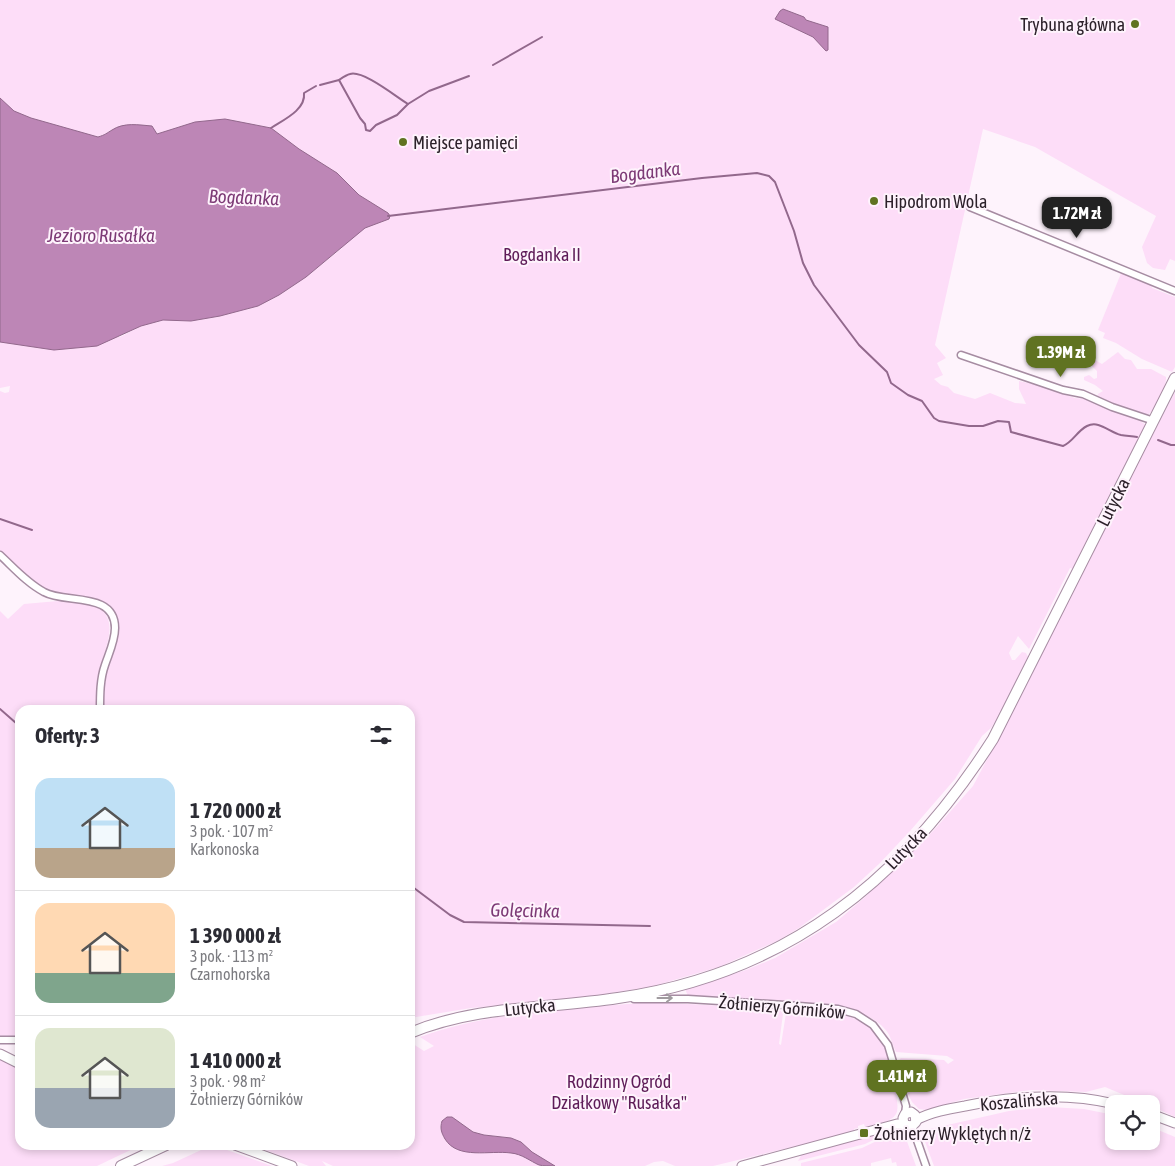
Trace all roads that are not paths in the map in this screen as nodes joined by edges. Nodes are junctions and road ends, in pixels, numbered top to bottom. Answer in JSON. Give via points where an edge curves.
{"nodes":[{"id":1,"x":970,"y":207,"type":"dead end"},
{"id":2,"x":1175,"y":291,"type":"edge"},
{"id":3,"x":961,"y":356,"type":"dead end"},
{"id":4,"x":1175,"y":378,"type":"edge"},
{"id":5,"x":1154,"y":421,"type":"junction"},
{"id":6,"x":0,"y":555,"type":"edge"},
{"id":7,"x":100,"y":705,"type":"edge"},
{"id":8,"x":680,"y":985,"type":"junction"},
{"id":9,"x":688,"y":999,"type":"junction"},
{"id":10,"x":607,"y":1000,"type":"junction"},
{"id":11,"x":415,"y":1031,"type":"edge"},
{"id":12,"x":0,"y":1040,"type":"edge"},
{"id":13,"x":15,"y":1040,"type":"edge"},
{"id":14,"x":0,"y":1054,"type":"edge"},
{"id":15,"x":15,"y":1062,"type":"edge"},
{"id":16,"x":1105,"y":1102,"type":"edge"},
{"id":17,"x":1160,"y":1117,"type":"edge"},
{"id":18,"x":909,"y":1118,"type":"junction"},
{"id":19,"x":1175,"y":1123,"type":"edge"},
{"id":20,"x":155,"y":1150,"type":"edge"},
{"id":21,"x":249,"y":1150,"type":"edge"},
{"id":22,"x":121,"y":1166,"type":"edge"},
{"id":23,"x":292,"y":1166,"type":"edge"},
{"id":24,"x":742,"y":1166,"type":"edge"},
{"id":25,"x":926,"y":1166,"type":"edge"}],
"edges":[{"from":1,"to":2,"type":"street"},
{"from":3,"to":5,"type":"street","via":[[1083,394]]},
{"from":4,"to":5,"type":"main road","name":"Lutycka"},
{"from":5,"to":8,"type":"main road","name":"Lutycka","via":[[998,729],[968,777],[937,816],[884,872],[812,929],[751,961]]},
{"from":6,"to":7,"type":"street","via":[[46,593],[95,602],[114,618],[114,642],[103,674]]},
{"from":8,"to":9,"type":"street","via":[[682,994]]},
{"from":8,"to":10,"type":"main road","name":"Lutycka"},
{"from":10,"to":9,"type":"street","name":"Żołnierzy Górników","one_way":true},
{"from":9,"to":18,"type":"street","name":"Żołnierzy Górników","via":[[838,1009],[861,1017],[877,1029],[888,1045]]},
{"from":10,"to":11,"type":"main road","name":"Lutycka","via":[[471,1014]]},
{"from":12,"to":13,"type":"street"},
{"from":14,"to":15,"type":"street"},
{"from":16,"to":18,"type":"street","name":"Koszalińska","via":[[1076,1097],[1030,1097],[974,1104]]},
{"from":17,"to":19,"type":"street"},
{"from":18,"to":24,"type":"street","name":"Koszalińska"},
{"from":18,"to":25,"type":"street","name":"Żołnierzy Górników"},
{"from":20,"to":22,"type":"main road"},
{"from":21,"to":23,"type":"street"}]}
